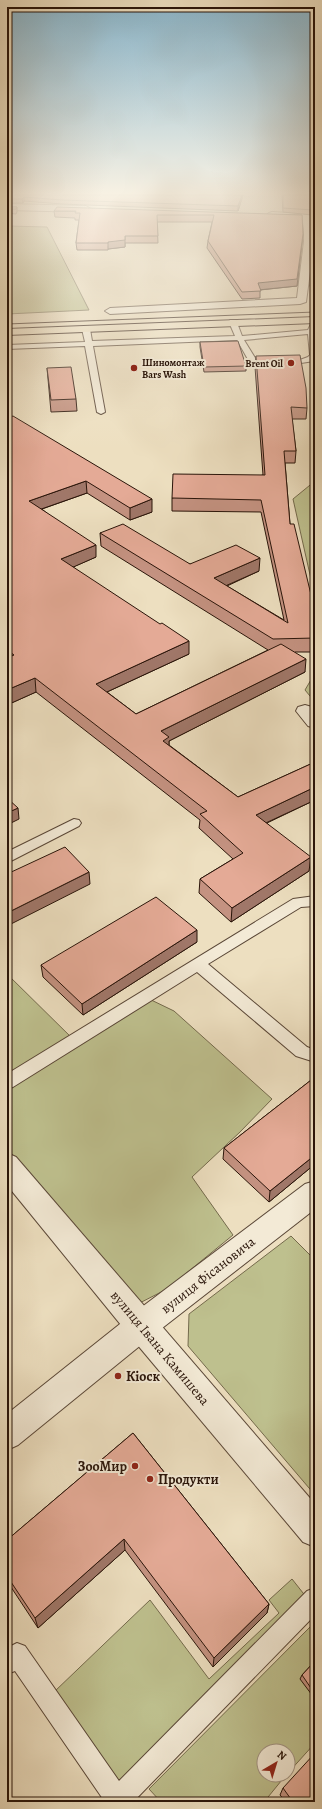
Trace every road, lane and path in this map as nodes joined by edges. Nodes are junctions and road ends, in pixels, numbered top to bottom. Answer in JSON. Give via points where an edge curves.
{"nodes":[{"id":1,"x":304,"y":279,"type":"edge"},
{"id":2,"x":110,"y":311,"type":"dead end"},
{"id":3,"x":315,"y":320,"type":"edge"},
{"id":4,"x":233,"y":322,"type":"junction"},
{"id":5,"x":315,"y":324,"type":"edge"},
{"id":6,"x":170,"y":325,"type":"junction"},
{"id":7,"x":86,"y":329,"type":"junction"},
{"id":8,"x":7,"y":332,"type":"edge"},
{"id":9,"x":313,"y":332,"type":"edge"},
{"id":10,"x":239,"y":338,"type":"junction"},
{"id":11,"x":174,"y":340,"type":"junction"},
{"id":12,"x":89,"y":344,"type":"junction"},
{"id":13,"x":7,"y":347,"type":"edge"},
{"id":14,"x":253,"y":361,"type":"dead end"},
{"id":15,"x":301,"y":361,"type":"edge"},
{"id":16,"x":101,"y":412,"type":"dead end"},
{"id":17,"x":74,"y":823,"type":"dead end"},
{"id":18,"x":7,"y":858,"type":"edge"},
{"id":19,"x":315,"y":901,"type":"edge"},
{"id":20,"x":198,"y":964,"type":"junction"},
{"id":21,"x":315,"y":1056,"type":"edge"},
{"id":22,"x":7,"y":1082,"type":"edge"},
{"id":23,"x":7,"y":1165,"type":"edge"},
{"id":24,"x":315,"y":1193,"type":"edge"},
{"id":25,"x":141,"y":1326,"type":"junction"},
{"id":26,"x":7,"y":1434,"type":"edge"},
{"id":27,"x":315,"y":1530,"type":"edge"},
{"id":28,"x":315,"y":1599,"type":"edge"},
{"id":29,"x":7,"y":1663,"type":"edge"},
{"id":30,"x":119,"y":1801,"type":"edge"}],
"edges":[{"from":1,"to":2,"type":"street","via":[[300,301]]},
{"from":3,"to":4,"type":"main road"},
{"from":4,"to":6,"type":"main road"},
{"from":4,"to":10,"type":"lane"},
{"from":5,"to":9,"type":"lane"},
{"from":6,"to":7,"type":"main road"},
{"from":6,"to":11,"type":"lane"},
{"from":7,"to":8,"type":"main road"},
{"from":7,"to":12,"type":"lane"},
{"from":9,"to":10,"type":"lane"},
{"from":9,"to":15,"type":"lane","via":[[314,355],[311,359]]},
{"from":10,"to":11,"type":"lane"},
{"from":10,"to":14,"type":"lane"},
{"from":11,"to":12,"type":"lane"},
{"from":12,"to":13,"type":"lane"},
{"from":12,"to":16,"type":"lane"},
{"from":17,"to":18,"type":"lane"},
{"from":19,"to":20,"type":"lane","via":[[298,902]]},
{"from":20,"to":21,"type":"lane","via":[[302,1052]]},
{"from":20,"to":22,"type":"lane"},
{"from":23,"to":25,"type":"street","name":"вулиця Івана Камишева"},
{"from":24,"to":25,"type":"street","name":"вулиця Фісановича"},
{"from":25,"to":26,"type":"street","name":"вулиця Фісановича"},
{"from":25,"to":27,"type":"street","name":"вулиця Івана Камишева"},
{"from":28,"to":30,"type":"lane"},
{"from":29,"to":30,"type":"lane","via":[[17,1654]]}]}
